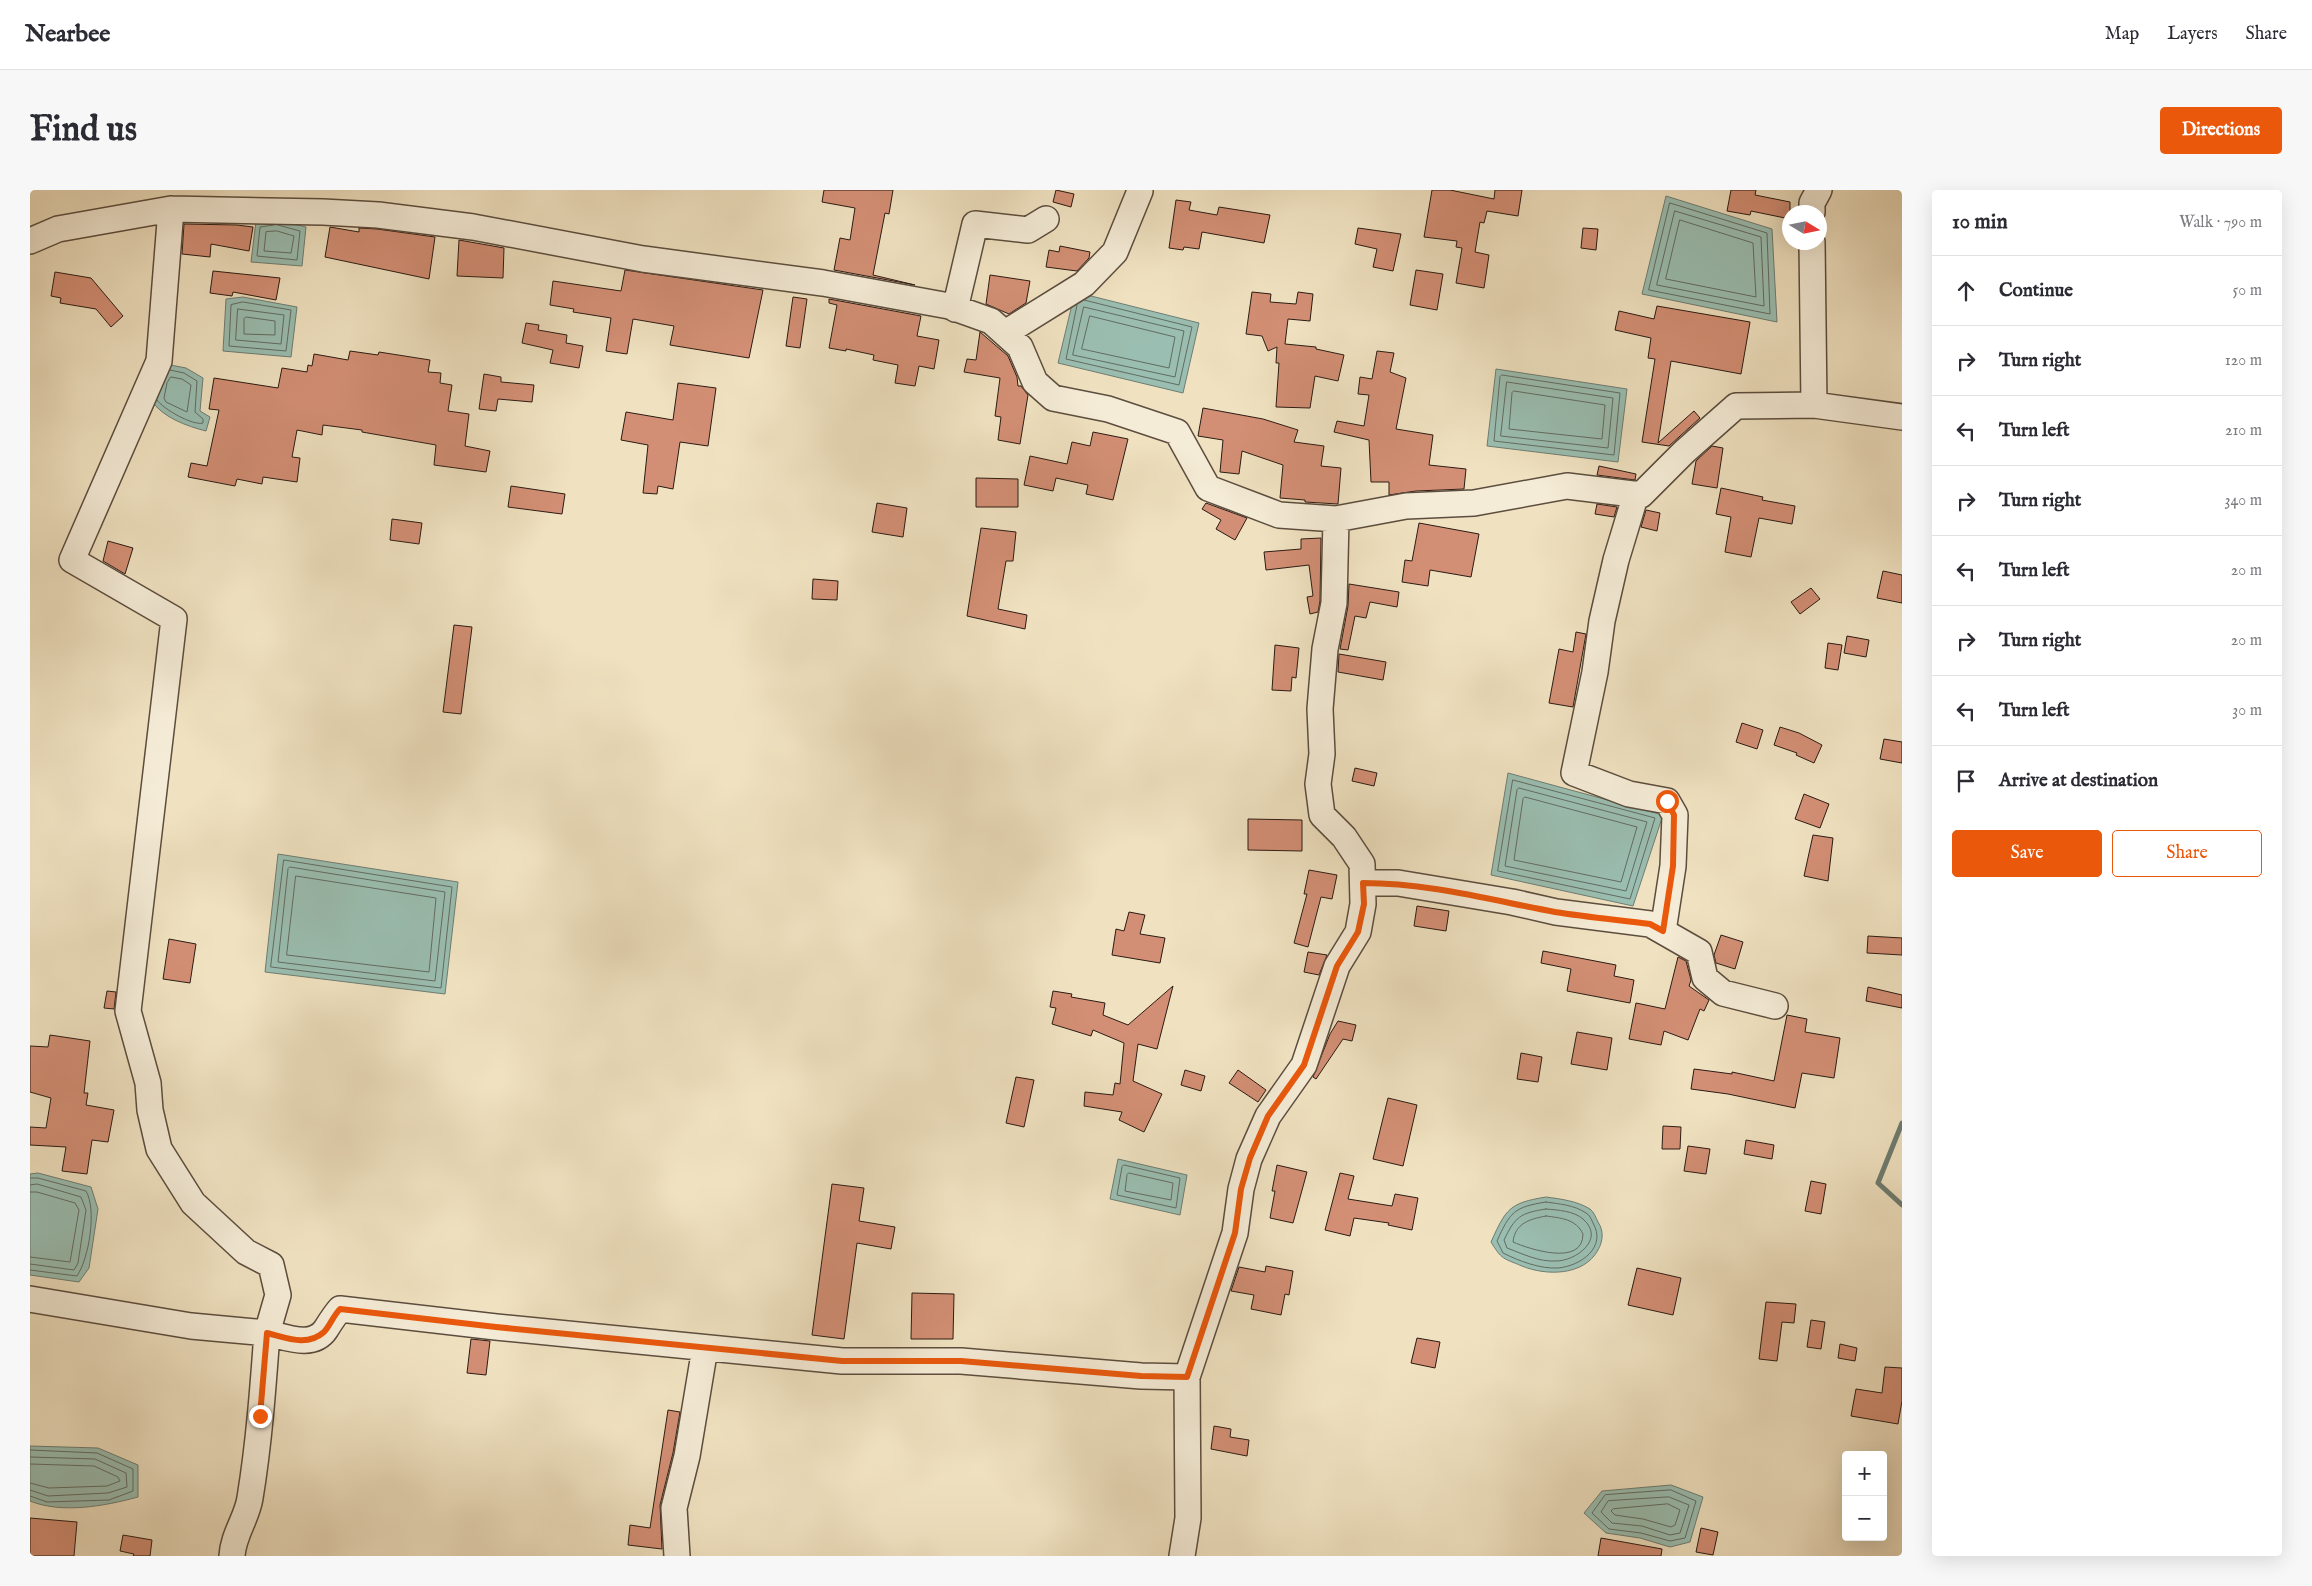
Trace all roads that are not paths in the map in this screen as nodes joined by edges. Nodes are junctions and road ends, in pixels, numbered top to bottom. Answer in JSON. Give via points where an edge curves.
{"nodes":[{"id":1,"x":1819,"y":190,"type":"edge"},
{"id":2,"x":1140,"y":191,"type":"edge"},
{"id":3,"x":324,"y":201,"type":"edge"},
{"id":4,"x":1812,"y":205,"type":"edge"},
{"id":5,"x":171,"y":209,"type":"junction"},
{"id":6,"x":1046,"y":219,"type":"dead end"},
{"id":7,"x":30,"y":241,"type":"edge"},
{"id":8,"x":1812,"y":250,"type":"edge"},
{"id":9,"x":955,"y":309,"type":"junction"},
{"id":10,"x":1004,"y":333,"type":"junction"},
{"id":11,"x":1814,"y":405,"type":"junction"},
{"id":12,"x":1902,"y":417,"type":"edge"},
{"id":13,"x":1636,"y":494,"type":"junction"},
{"id":14,"x":1336,"y":519,"type":"junction"},
{"id":15,"x":1363,"y":883,"type":"junction"},
{"id":16,"x":1663,"y":931,"type":"junction"},
{"id":17,"x":1775,"y":1006,"type":"dead end"},
{"id":18,"x":30,"y":1299,"type":"edge"},
{"id":19,"x":267,"y":1333,"type":"junction"},
{"id":20,"x":705,"y":1348,"type":"junction"},
{"id":21,"x":1187,"y":1377,"type":"junction"},
{"id":22,"x":232,"y":1556,"type":"edge"},
{"id":23,"x":677,"y":1556,"type":"edge"},
{"id":24,"x":1182,"y":1556,"type":"edge"}],
"edges":[{"from":1,"to":4,"type":"street"},
{"from":2,"to":10,"type":"street","via":[[1115,252],[1084,284]]},
{"from":3,"to":5,"type":"street"},
{"from":3,"to":9,"type":"street","via":[[378,215],[473,227],[643,259],[823,283]]},
{"from":5,"to":7,"type":"street","via":[[58,229]]},
{"from":5,"to":19,"type":"street","via":[[159,361],[72,560],[174,619],[128,1011],[148,1082],[150,1110],[159,1149],[193,1203],[246,1252],[271,1265],[278,1295]]},
{"from":6,"to":9,"type":"street","via":[[1028,230],[975,224]]},
{"from":8,"to":11,"type":"street"},
{"from":9,"to":10,"type":"street","via":[[991,321]]},
{"from":10,"to":14,"type":"street","via":[[1020,347],[1035,382],[1053,398],[1108,409],[1177,432],[1208,488],[1278,515]]},
{"from":11,"to":12,"type":"street"},
{"from":11,"to":13,"type":"street","via":[[1736,406],[1641,495]]},
{"from":13,"to":14,"type":"street","via":[[1567,486],[1474,503],[1406,506]]},
{"from":13,"to":16,"type":"street","via":[[1602,621],[1574,773],[1628,794],[1667,801],[1674,815],[1673,866]]},
{"from":14,"to":15,"type":"street","via":[[1334,603],[1320,709],[1322,754],[1318,784],[1322,815],[1344,837],[1362,864]]},
{"from":15,"to":16,"type":"street","via":[[1398,883],[1556,912],[1650,924]]},
{"from":15,"to":21,"type":"street","via":[[1364,904],[1358,932],[1337,966],[1304,1065],[1268,1116],[1250,1158],[1241,1189],[1235,1233]]},
{"from":16,"to":17,"type":"street","via":[[1699,952],[1705,978],[1723,992]]},
{"from":18,"to":19,"type":"street","via":[[191,1326]]},
{"from":19,"to":20,"type":"street","via":[[312,1340],[325,1330],[340,1309]]},
{"from":19,"to":22,"type":"street","via":[[250,1500],[233,1542]]},
{"from":20,"to":21,"type":"street","via":[[842,1361],[961,1361]]},
{"from":20,"to":23,"type":"street","via":[[687,1456],[674,1508]]},
{"from":21,"to":24,"type":"street","via":[[1188,1518]]}]}
